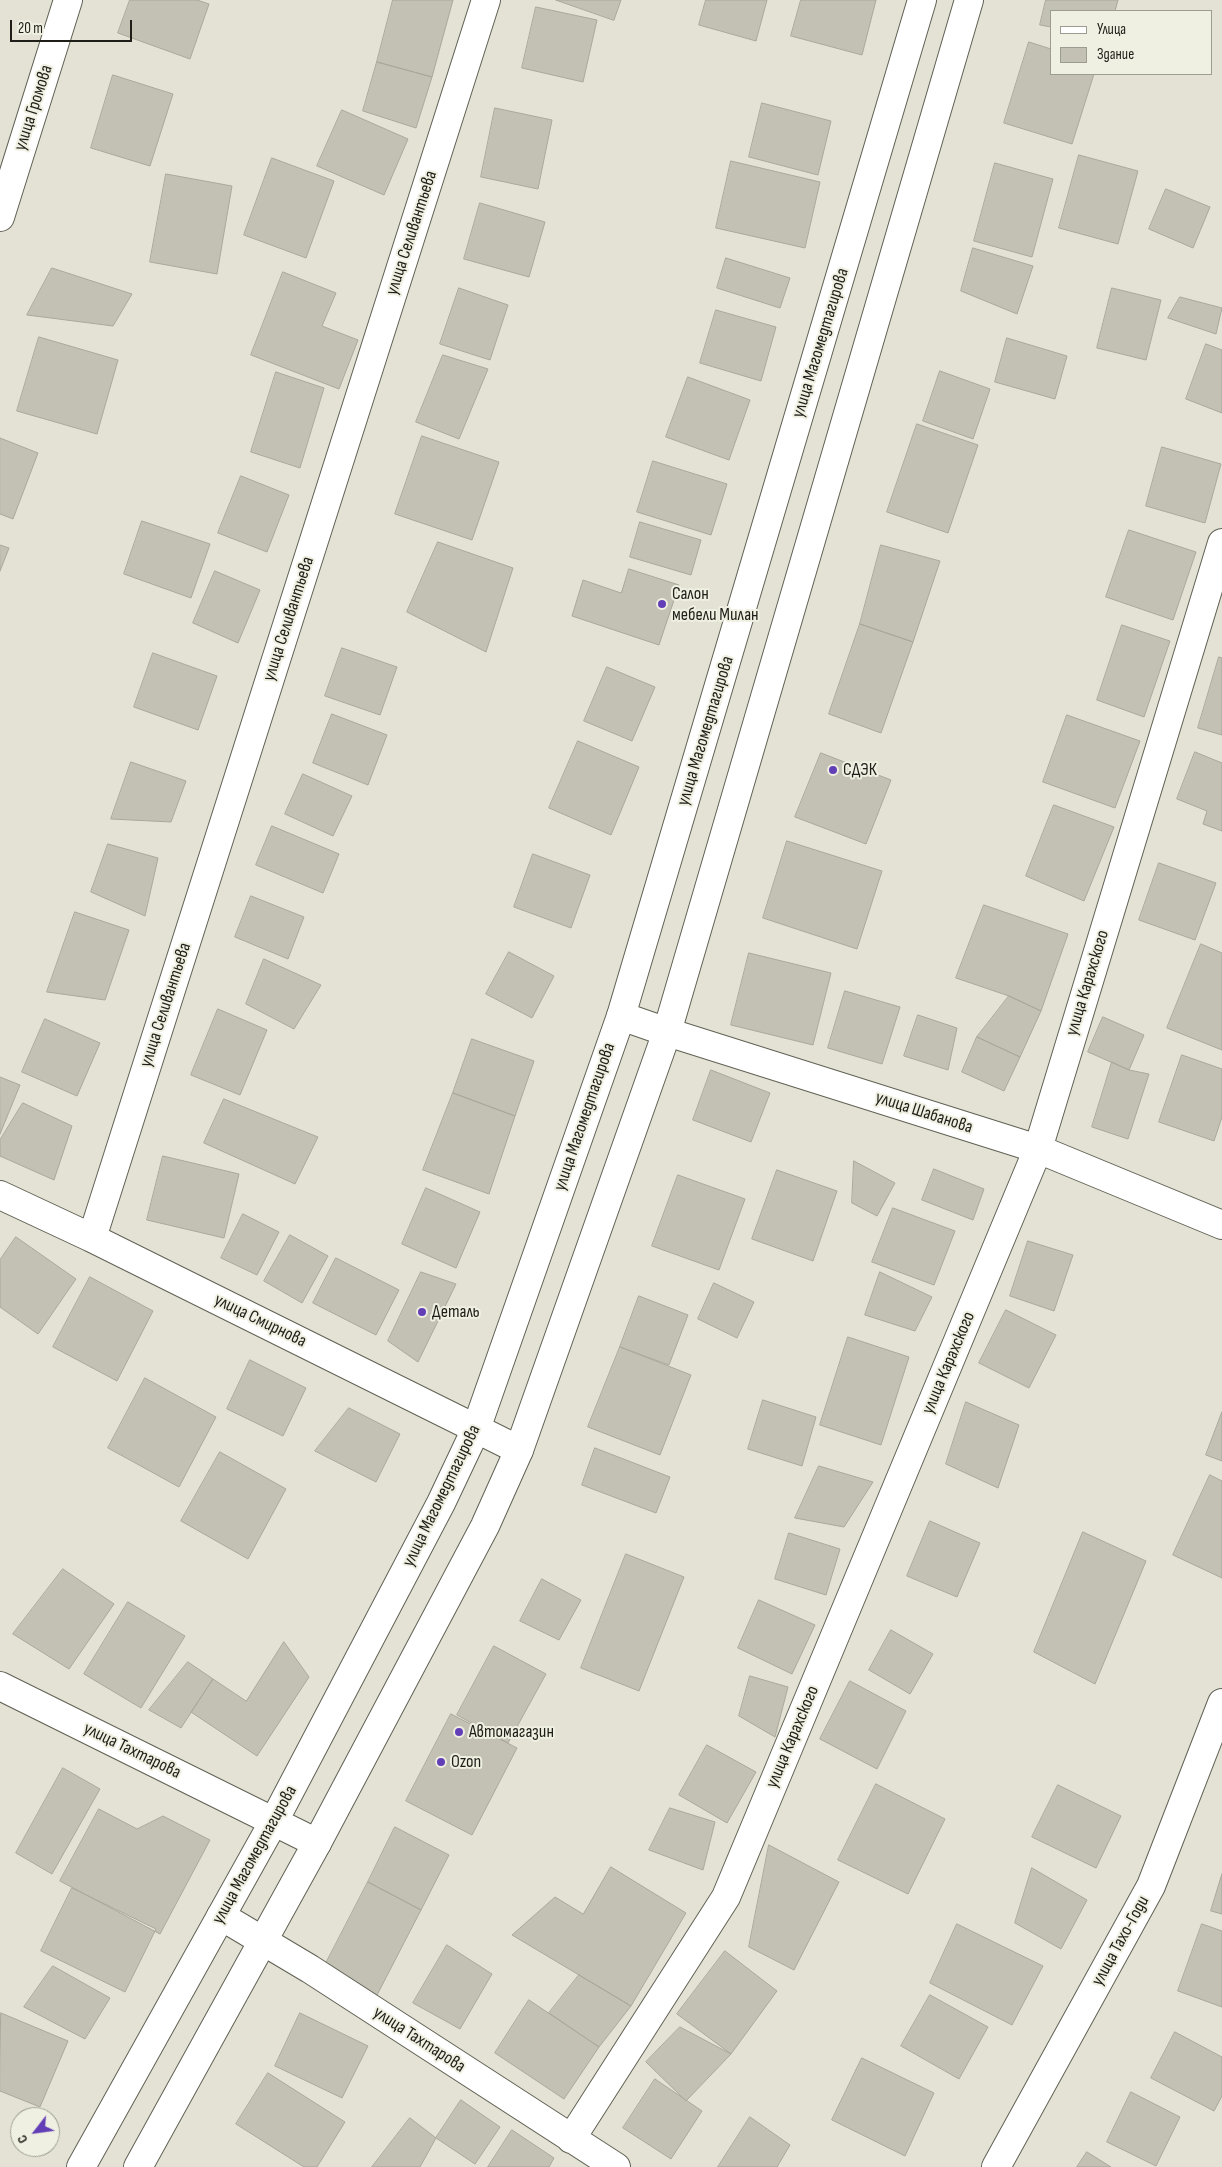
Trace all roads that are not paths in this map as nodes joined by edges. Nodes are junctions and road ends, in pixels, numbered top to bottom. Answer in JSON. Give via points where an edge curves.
{"nodes":[{"id":1,"x":68,"y":0,"type":"edge"},
{"id":2,"x":486,"y":0,"type":"edge"},
{"id":3,"x":922,"y":0,"type":"edge"},
{"id":4,"x":969,"y":0,"type":"edge"},
{"id":5,"x":0,"y":217,"type":"edge"},
{"id":6,"x":1222,"y":542,"type":"edge"},
{"id":7,"x":621,"y":1016,"type":"junction"},
{"id":8,"x":666,"y":1032,"type":"junction"},
{"id":9,"x":1038,"y":1149,"type":"junction"},
{"id":10,"x":0,"y":1195,"type":"edge"},
{"id":11,"x":1222,"y":1226,"type":"edge"},
{"id":12,"x":92,"y":1238,"type":"junction"},
{"id":13,"x":476,"y":1429,"type":"junction"},
{"id":14,"x":519,"y":1450,"type":"junction"},
{"id":15,"x":0,"y":1686,"type":"edge"},
{"id":16,"x":1222,"y":1703,"type":"edge"},
{"id":17,"x":274,"y":1821,"type":"junction"},
{"id":18,"x":317,"y":1843,"type":"junction"},
{"id":19,"x":221,"y":1916,"type":"junction"},
{"id":20,"x":263,"y":1941,"type":"junction"},
{"id":21,"x":571,"y":2139,"type":"junction"},
{"id":22,"x":81,"y":2167,"type":"edge"},
{"id":23,"x":138,"y":2167,"type":"edge"},
{"id":24,"x":616,"y":2167,"type":"edge"},
{"id":25,"x":996,"y":2167,"type":"edge"}],
"edges":[{"from":1,"to":5,"type":"street","name":"улица Громова"},
{"from":2,"to":12,"type":"street","name":"улица Селивантьева"},
{"from":3,"to":7,"type":"street","name":"улица Магомедтагирова"},
{"from":4,"to":8,"type":"street"},
{"from":6,"to":9,"type":"street","name":"улица Карахского"},
{"from":7,"to":8,"type":"street","name":"улица Шабанова"},
{"from":7,"to":13,"type":"street","name":"улица Магомедтагирова"},
{"from":8,"to":9,"type":"street","name":"улица Шабанова"},
{"from":8,"to":14,"type":"street"},
{"from":9,"to":11,"type":"street","name":"улица Шабанова"},
{"from":9,"to":21,"type":"street","name":"улица Карахского","via":[[726,1897]]},
{"from":10,"to":12,"type":"street","name":"улица Смирнова"},
{"from":12,"to":13,"type":"street","name":"улица Смирнова"},
{"from":13,"to":14,"type":"street","name":"улица Смирнова"},
{"from":13,"to":17,"type":"street","name":"улица Магомедтагирова","via":[[442,1503]]},
{"from":14,"to":18,"type":"street","via":[[485,1526]]},
{"from":15,"to":17,"type":"street","name":"улица Тахтарова"},
{"from":16,"to":25,"type":"street","name":"улица Тахо-Годи","via":[[1151,1886]]},
{"from":17,"to":18,"type":"street","name":"улица Тахтарова"},
{"from":17,"to":19,"type":"street","name":"улица Магомедтагирова"},
{"from":18,"to":20,"type":"street"},
{"from":19,"to":20,"type":"street","name":"улица Тахтарова"},
{"from":19,"to":22,"type":"street","name":"улица Магомедтагирова"},
{"from":20,"to":21,"type":"street","name":"улица Тахтарова"},
{"from":20,"to":23,"type":"street"},
{"from":21,"to":24,"type":"street","name":"улица Тахтарова"}]}
